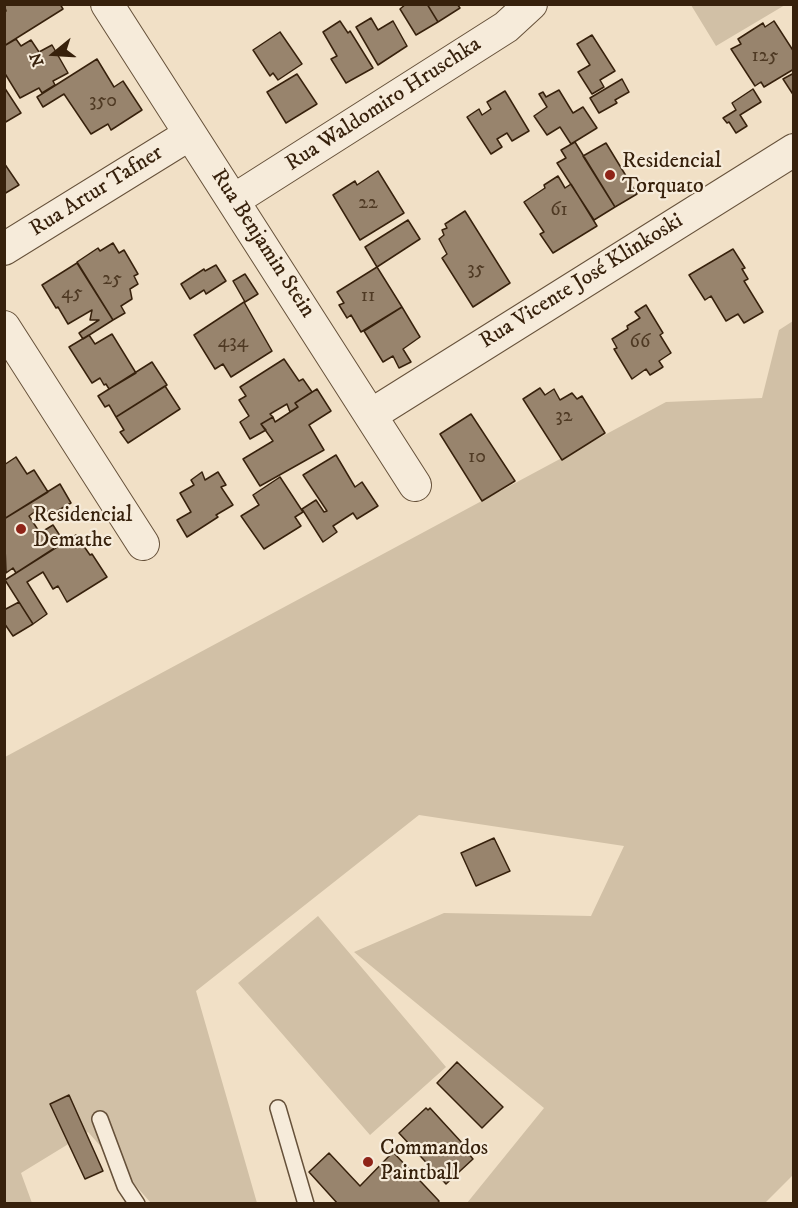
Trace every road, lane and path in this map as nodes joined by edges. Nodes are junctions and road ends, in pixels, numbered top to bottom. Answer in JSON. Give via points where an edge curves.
{"nodes":[{"id":1,"x":107,"y":4,"type":"edge"},
{"id":2,"x":531,"y":4,"type":"edge"},
{"id":3,"x":190,"y":134,"type":"junction"},
{"id":4,"x":794,"y":150,"type":"edge"},
{"id":5,"x":234,"y":200,"type":"junction"},
{"id":6,"x":4,"y":249,"type":"edge"},
{"id":7,"x":4,"y":327,"type":"edge"},
{"id":8,"x":371,"y":415,"type":"junction"},
{"id":9,"x":415,"y":485,"type":"dead end"},
{"id":10,"x":143,"y":544,"type":"dead end"},
{"id":11,"x":278,"y":1108,"type":"dead end"},
{"id":12,"x":100,"y":1119,"type":"dead end"},
{"id":13,"x":137,"y":1203,"type":"edge"},
{"id":14,"x":306,"y":1203,"type":"edge"}],
"edges":[{"from":1,"to":3,"type":"street","name":"Rua Benjamin Stein"},
{"from":2,"to":5,"type":"street","name":"Rua Waldomiro Hruschka","via":[[507,27]]},
{"from":3,"to":5,"type":"street","name":"Rua Benjamin Stein"},
{"from":3,"to":6,"type":"street","name":"Rua Artur Tafner"},
{"from":4,"to":8,"type":"street","name":"Rua Vicente José Klinkoski"},
{"from":5,"to":8,"type":"street","name":"Rua Benjamin Stein"},
{"from":7,"to":10,"type":"street"},
{"from":8,"to":9,"type":"street","name":"Rua Benjamin Stein"},
{"from":11,"to":14,"type":"lane"},
{"from":12,"to":13,"type":"lane","via":[[125,1186]]}]}
